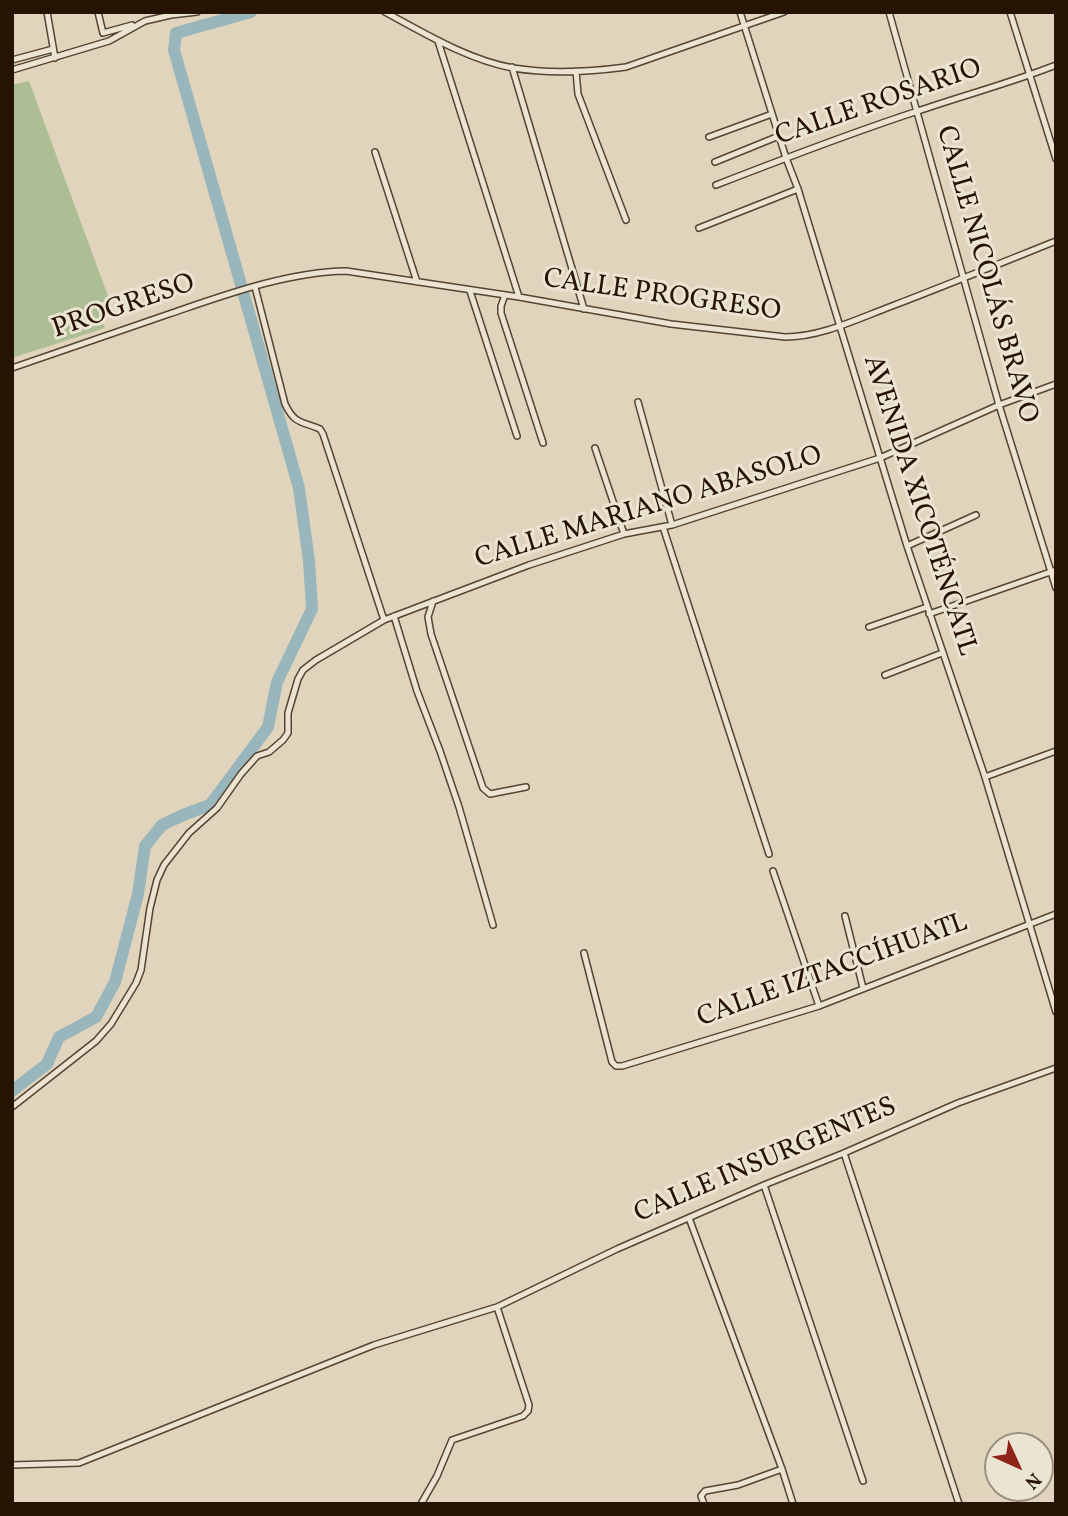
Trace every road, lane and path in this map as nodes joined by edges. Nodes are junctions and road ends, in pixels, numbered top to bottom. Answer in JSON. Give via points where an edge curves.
{"nodes":[{"id":1,"x":47,"y":12,"type":"edge"},
{"id":2,"x":98,"y":12,"type":"edge"},
{"id":3,"x":151,"y":12,"type":"edge"},
{"id":4,"x":197,"y":12,"type":"edge"},
{"id":5,"x":385,"y":12,"type":"edge"},
{"id":6,"x":740,"y":12,"type":"edge"},
{"id":7,"x":783,"y":12,"type":"edge"},
{"id":8,"x":889,"y":12,"type":"edge"},
{"id":9,"x":1010,"y":12,"type":"edge"},
{"id":10,"x":170,"y":14,"type":"edge"},
{"id":11,"x":144,"y":22,"type":"junction"},
{"id":12,"x":744,"y":26,"type":"junction"},
{"id":13,"x":438,"y":41,"type":"junction"},
{"id":14,"x":53,"y":49,"type":"junction"},
{"id":15,"x":55,"y":58,"type":"junction"},
{"id":16,"x":12,"y":60,"type":"edge"},
{"id":17,"x":1056,"y":65,"type":"edge"},
{"id":18,"x":512,"y":67,"type":"junction"},
{"id":19,"x":12,"y":70,"type":"edge"},
{"id":20,"x":576,"y":71,"type":"junction"},
{"id":21,"x":1029,"y":75,"type":"junction"},
{"id":22,"x":916,"y":111,"type":"junction"},
{"id":23,"x":772,"y":114,"type":"junction"},
{"id":24,"x":779,"y":136,"type":"junction"},
{"id":25,"x":709,"y":137,"type":"dead end"},
{"id":26,"x":375,"y":152,"type":"dead end"},
{"id":27,"x":786,"y":158,"type":"junction"},
{"id":28,"x":1056,"y":159,"type":"edge"},
{"id":29,"x":715,"y":162,"type":"dead end"},
{"id":30,"x":716,"y":185,"type":"dead end"},
{"id":31,"x":798,"y":189,"type":"junction"},
{"id":32,"x":626,"y":220,"type":"dead end"},
{"id":33,"x":699,"y":228,"type":"dead end"},
{"id":34,"x":1056,"y":241,"type":"edge"},
{"id":35,"x":963,"y":278,"type":"junction"},
{"id":36,"x":417,"y":282,"type":"junction"},
{"id":37,"x":252,"y":288,"type":"junction"},
{"id":38,"x":470,"y":291,"type":"junction"},
{"id":39,"x":505,"y":295,"type":"junction"},
{"id":40,"x":519,"y":297,"type":"junction"},
{"id":41,"x":584,"y":309,"type":"junction"},
{"id":42,"x":839,"y":326,"type":"junction"},
{"id":43,"x":12,"y":368,"type":"edge"},
{"id":44,"x":1056,"y":384,"type":"edge"},
{"id":45,"x":638,"y":402,"type":"dead end"},
{"id":46,"x":999,"y":405,"type":"junction"},
{"id":47,"x":517,"y":436,"type":"dead end"},
{"id":48,"x":543,"y":443,"type":"dead end"},
{"id":49,"x":595,"y":448,"type":"dead end"},
{"id":50,"x":880,"y":458,"type":"junction"},
{"id":51,"x":976,"y":515,"type":"dead end"},
{"id":52,"x":673,"y":525,"type":"junction"},
{"id":53,"x":663,"y":527,"type":"junction"},
{"id":54,"x":624,"y":534,"type":"junction"},
{"id":55,"x":906,"y":547,"type":"junction"},
{"id":56,"x":1053,"y":571,"type":"edge"},
{"id":57,"x":1056,"y":588,"type":"edge"},
{"id":58,"x":433,"y":601,"type":"junction"},
{"id":59,"x":928,"y":610,"type":"junction"},
{"id":60,"x":394,"y":616,"type":"junction"},
{"id":61,"x":384,"y":620,"type":"junction"},
{"id":62,"x":869,"y":627,"type":"dead end"},
{"id":63,"x":942,"y":653,"type":"junction"},
{"id":64,"x":885,"y":675,"type":"dead end"},
{"id":65,"x":1056,"y":751,"type":"edge"},
{"id":66,"x":985,"y":777,"type":"junction"},
{"id":67,"x":526,"y":787,"type":"dead end"},
{"id":68,"x":769,"y":854,"type":"dead end"},
{"id":69,"x":773,"y":872,"type":"dead end"},
{"id":70,"x":1056,"y":914,"type":"edge"},
{"id":71,"x":845,"y":916,"type":"dead end"},
{"id":72,"x":1030,"y":923,"type":"junction"},
{"id":73,"x":493,"y":925,"type":"dead end"},
{"id":74,"x":584,"y":953,"type":"dead end"},
{"id":75,"x":863,"y":988,"type":"junction"},
{"id":76,"x":819,"y":1006,"type":"junction"},
{"id":77,"x":1056,"y":1012,"type":"edge"},
{"id":78,"x":1056,"y":1068,"type":"edge"},
{"id":79,"x":12,"y":1107,"type":"edge"},
{"id":80,"x":845,"y":1153,"type":"junction"},
{"id":81,"x":764,"y":1185,"type":"junction"},
{"id":82,"x":689,"y":1218,"type":"junction"},
{"id":83,"x":497,"y":1307,"type":"junction"},
{"id":84,"x":12,"y":1465,"type":"edge"},
{"id":85,"x":782,"y":1469,"type":"junction"},
{"id":86,"x":863,"y":1480,"type":"dead end"},
{"id":87,"x":421,"y":1504,"type":"edge"},
{"id":88,"x":704,"y":1504,"type":"edge"},
{"id":89,"x":793,"y":1504,"type":"edge"},
{"id":90,"x":959,"y":1504,"type":"edge"}],
"edges":[{"from":1,"to":14,"type":"street"},
{"from":2,"to":11,"type":"street","via":[[103,33]]},
{"from":3,"to":11,"type":"street"},
{"from":4,"to":10,"type":"street"},
{"from":5,"to":13,"type":"street"},
{"from":6,"to":12,"type":"street","name":"AVENIDA XICOTÉNCATL"},
{"from":7,"to":12,"type":"street"},
{"from":8,"to":22,"type":"street","name":"CALLE NICOLÁS BRAVO"},
{"from":9,"to":21,"type":"street"},
{"from":10,"to":11,"type":"street"},
{"from":11,"to":15,"type":"street","via":[[109,41]]},
{"from":12,"to":20,"type":"street","via":[[626,67]]},
{"from":12,"to":23,"type":"street","name":"AVENIDA XICOTÉNCATL"},
{"from":13,"to":18,"type":"street"},
{"from":13,"to":40,"type":"street"},
{"from":14,"to":15,"type":"street"},
{"from":14,"to":16,"type":"street"},
{"from":15,"to":19,"type":"street"},
{"from":17,"to":21,"type":"street","name":"CALLE ROSARIO"},
{"from":18,"to":20,"type":"street"},
{"from":18,"to":41,"type":"street"},
{"from":20,"to":32,"type":"street","via":[[578,94]]},
{"from":21,"to":22,"type":"street","name":"CALLE ROSARIO"},
{"from":21,"to":28,"type":"street"},
{"from":22,"to":27,"type":"street","name":"CALLE ROSARIO"},
{"from":22,"to":35,"type":"street","name":"CALLE NICOLÁS BRAVO"},
{"from":23,"to":24,"type":"street","name":"AVENIDA XICOTÉNCATL"},
{"from":23,"to":25,"type":"street"},
{"from":24,"to":27,"type":"street","name":"AVENIDA XICOTÉNCATL"},
{"from":24,"to":29,"type":"street"},
{"from":26,"to":36,"type":"street"},
{"from":27,"to":30,"type":"street","name":"CALLE ROSARIO"},
{"from":27,"to":31,"type":"street","name":"AVENIDA XICOTÉNCATL"},
{"from":31,"to":33,"type":"street"},
{"from":31,"to":42,"type":"street","name":"AVENIDA XICOTÉNCATL"},
{"from":34,"to":35,"type":"street","name":"CALLE PROGRESO"},
{"from":35,"to":42,"type":"street","name":"CALLE PROGRESO"},
{"from":35,"to":46,"type":"street","name":"CALLE NICOLÁS BRAVO"},
{"from":36,"to":37,"type":"street","name":"CALLE PROGRESO","via":[[331,271]]},
{"from":36,"to":38,"type":"street","name":"CALLE PROGRESO"},
{"from":37,"to":43,"type":"street","name":"PROGRESO"},
{"from":37,"to":61,"type":"street","via":[[285,404],[293,417],[323,434]]},
{"from":38,"to":39,"type":"street","name":"CALLE PROGRESO"},
{"from":38,"to":47,"type":"street"},
{"from":39,"to":40,"type":"street","name":"CALLE PROGRESO"},
{"from":39,"to":48,"type":"street","via":[[501,313]]},
{"from":40,"to":41,"type":"street","name":"CALLE PROGRESO"},
{"from":41,"to":42,"type":"street","name":"CALLE PROGRESO","via":[[785,338]]},
{"from":42,"to":50,"type":"street","name":"AVENIDA XICOTÉNCATL"},
{"from":44,"to":46,"type":"street","name":"CALLE MARIANO ABASOLO"},
{"from":45,"to":52,"type":"street"},
{"from":46,"to":50,"type":"street","name":"CALLE MARIANO ABASOLO"},
{"from":46,"to":56,"type":"street","name":"CALLE NICOLÁS BRAVO"},
{"from":49,"to":54,"type":"street"},
{"from":50,"to":52,"type":"street","name":"CALLE MARIANO ABASOLO"},
{"from":50,"to":55,"type":"street","name":"AVENIDA XICOTÉNCATL"},
{"from":51,"to":55,"type":"street"},
{"from":52,"to":53,"type":"street","name":"CALLE MARIANO ABASOLO"},
{"from":53,"to":54,"type":"street","name":"CALLE MARIANO ABASOLO"},
{"from":53,"to":68,"type":"street"},
{"from":54,"to":58,"type":"street","name":"CALLE MARIANO ABASOLO"},
{"from":55,"to":59,"type":"street","name":"AVENIDA XICOTÉNCATL"},
{"from":56,"to":57,"type":"street","name":"CALLE NICOLÁS BRAVO"},
{"from":56,"to":59,"type":"street"},
{"from":58,"to":60,"type":"street","name":"CALLE MARIANO ABASOLO"},
{"from":58,"to":67,"type":"street","via":[[428,619],[431,634],[483,788],[491,794]]},
{"from":59,"to":62,"type":"street"},
{"from":59,"to":63,"type":"street","name":"AVENIDA XICOTÉNCATL"},
{"from":60,"to":61,"type":"street","name":"CALLE MARIANO ABASOLO"},
{"from":60,"to":73,"type":"street","via":[[459,807]]},
{"from":61,"to":79,"type":"street","name":"CALLE MARIANO ABASOLO","via":[[303,670],[288,713],[288,733],[269,752],[257,756],[218,808],[189,833],[164,865],[150,908],[141,970],[111,1024]]},
{"from":63,"to":64,"type":"street"},
{"from":63,"to":66,"type":"street","name":"AVENIDA XICOTÉNCATL"},
{"from":65,"to":66,"type":"street"},
{"from":66,"to":72,"type":"street","name":"AVENIDA XICOTÉNCATL"},
{"from":69,"to":76,"type":"street"},
{"from":70,"to":72,"type":"street","name":"CALLE IZTACCÍHUATL"},
{"from":71,"to":75,"type":"street"},
{"from":72,"to":75,"type":"street","name":"CALLE IZTACCÍHUATL"},
{"from":72,"to":77,"type":"street","name":"AVENIDA XICOTÉNCATL"},
{"from":74,"to":76,"type":"street","name":"CALLE IZTACCÍHUATL","via":[[616,1066]]},
{"from":75,"to":76,"type":"street","name":"CALLE IZTACCÍHUATL"},
{"from":78,"to":80,"type":"street","name":"CALLE INSURGENTES","via":[[958,1103]]},
{"from":80,"to":81,"type":"street","name":"CALLE INSURGENTES"},
{"from":80,"to":90,"type":"street"},
{"from":81,"to":82,"type":"street","name":"CALLE INSURGENTES"},
{"from":81,"to":86,"type":"street"},
{"from":82,"to":83,"type":"street","name":"CALLE INSURGENTES"},
{"from":82,"to":85,"type":"street"},
{"from":83,"to":84,"type":"street","name":"CALLE INSURGENTES","via":[[374,1345],[79,1463]]},
{"from":83,"to":87,"type":"street","via":[[530,1405],[528,1411],[452,1440]]},
{"from":85,"to":88,"type":"street","via":[[705,1492],[701,1496]]},
{"from":85,"to":89,"type":"street"}]}
